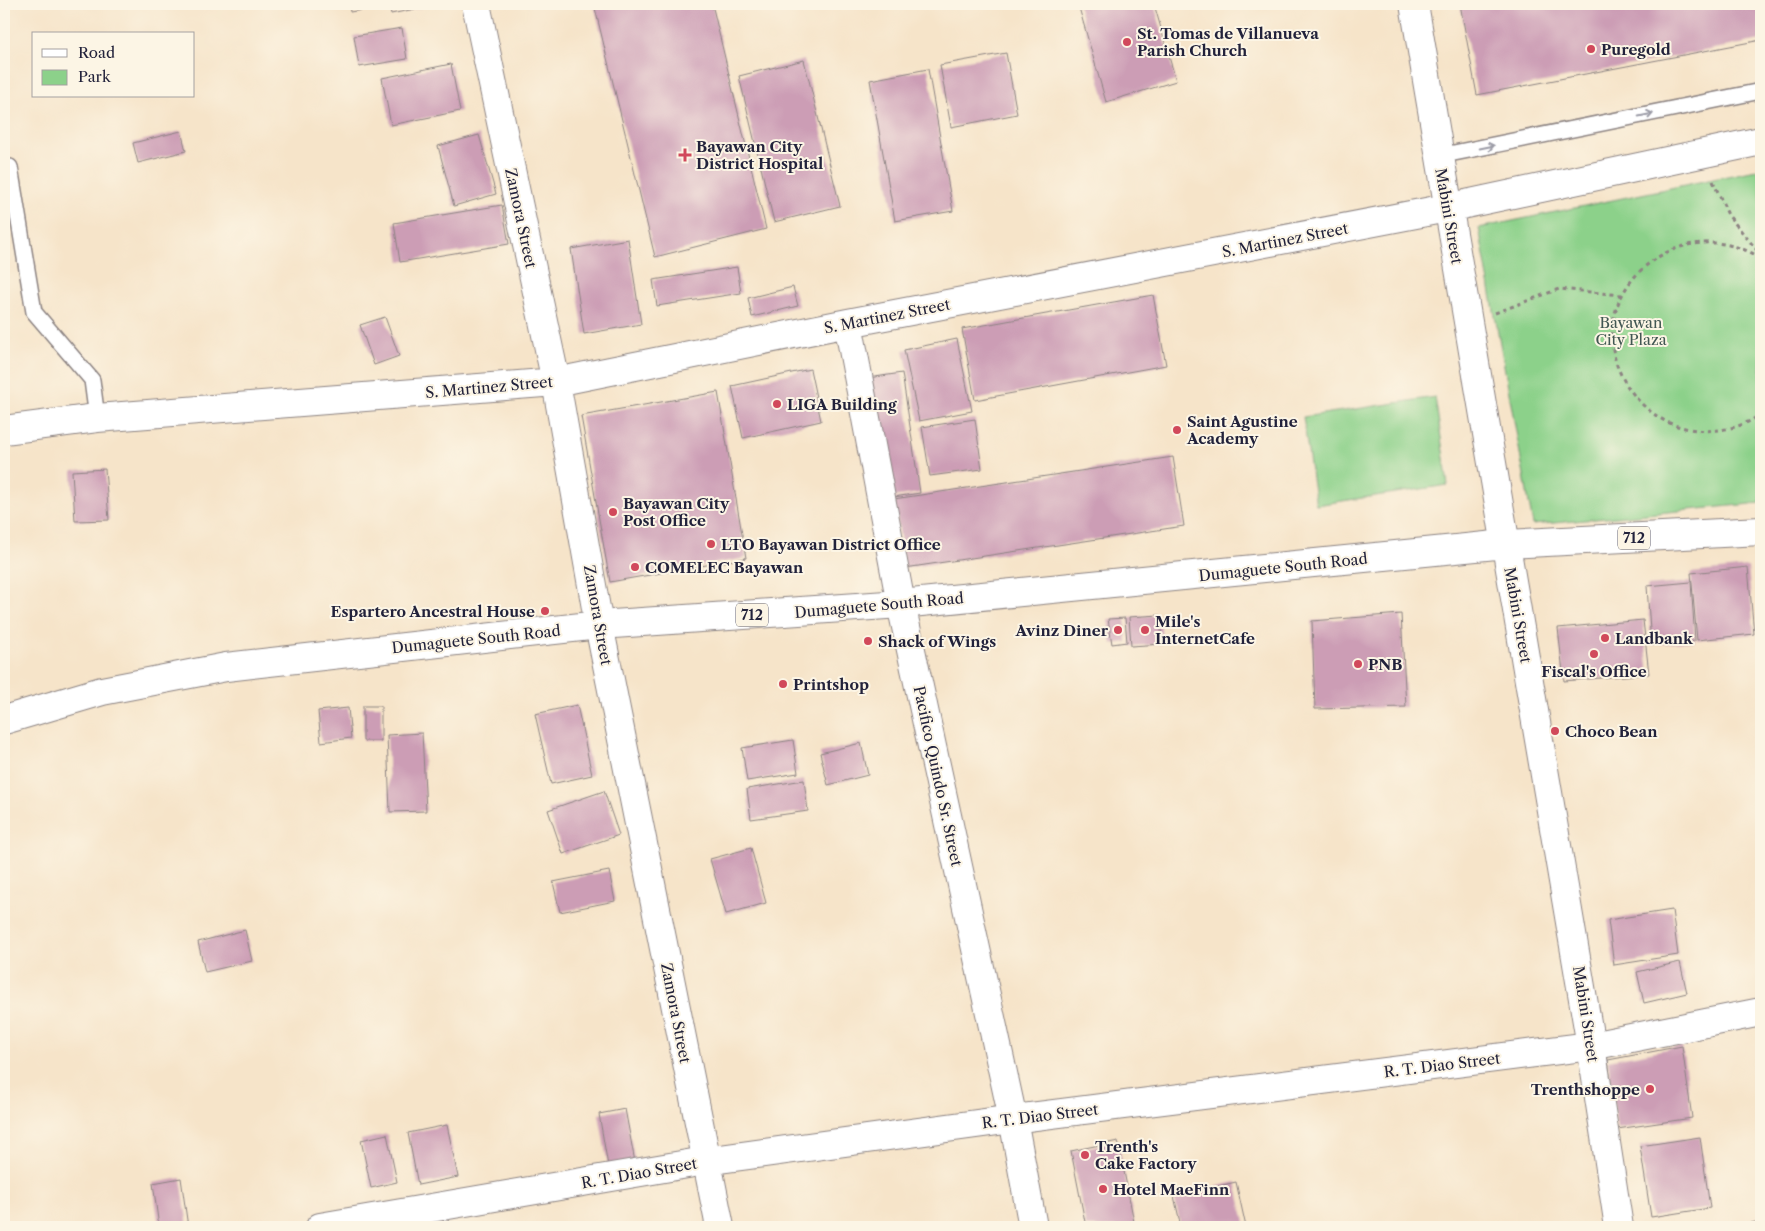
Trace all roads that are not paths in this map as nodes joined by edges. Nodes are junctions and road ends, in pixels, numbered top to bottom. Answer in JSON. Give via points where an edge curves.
{"nodes":[{"id":1,"x":476,"y":4,"type":"edge"},
{"id":2,"x":1414,"y":4,"type":"edge"},
{"id":3,"x":1761,"y":91,"type":"edge"},
{"id":4,"x":1761,"y":141,"type":"edge"},
{"id":5,"x":1439,"y":156,"type":"junction"},
{"id":6,"x":10,"y":167,"type":"dead end"},
{"id":7,"x":1447,"y":208,"type":"junction"},
{"id":8,"x":848,"y":323,"type":"junction"},
{"id":9,"x":556,"y":382,"type":"junction"},
{"id":10,"x":97,"y":418,"type":"junction"},
{"id":11,"x":4,"y":430,"type":"edge"},
{"id":12,"x":1761,"y":531,"type":"edge"},
{"id":13,"x":1506,"y":544,"type":"junction"},
{"id":14,"x":901,"y":604,"type":"junction"},
{"id":15,"x":599,"y":626,"type":"junction"},
{"id":16,"x":4,"y":720,"type":"edge"},
{"id":17,"x":1761,"y":1012,"type":"edge"},
{"id":18,"x":1592,"y":1046,"type":"junction"},
{"id":19,"x":1013,"y":1119,"type":"junction"},
{"id":20,"x":705,"y":1161,"type":"junction"},
{"id":21,"x":320,"y":1227,"type":"edge"},
{"id":22,"x":720,"y":1227,"type":"edge"},
{"id":23,"x":1033,"y":1227,"type":"edge"},
{"id":24,"x":1619,"y":1227,"type":"edge"}],
"edges":[{"from":1,"to":9,"type":"main road","name":"Zamora Street"},
{"from":2,"to":5,"type":"main road","name":"Mabini Street"},
{"from":5,"to":3,"type":"lane","one_way":true},
{"from":4,"to":7,"type":"main road","name":"S. Martinez Street"},
{"from":5,"to":7,"type":"main road","name":"Mabini Street"},
{"from":6,"to":10,"type":"lane","via":[[34,312],[92,380]]},
{"from":7,"to":8,"type":"main road","name":"S. Martinez Street"},
{"from":7,"to":13,"type":"main road","name":"Mabini Street"},
{"from":8,"to":9,"type":"main road","name":"S. Martinez Street"},
{"from":8,"to":14,"type":"main road","name":"Pacifico Quindo Sr. Street"},
{"from":9,"to":10,"type":"main road","name":"S. Martinez Street"},
{"from":9,"to":15,"type":"main road","name":"Zamora Street"},
{"from":10,"to":11,"type":"main road","name":"S. Martinez Street"},
{"from":12,"to":13,"type":"main road","name":"Dumaguete South Road","number":"712"},
{"from":13,"to":14,"type":"main road","name":"Dumaguete South Road","number":"712"},
{"from":13,"to":18,"type":"main road","name":"Mabini Street"},
{"from":14,"to":15,"type":"main road","name":"Dumaguete South Road","number":"712"},
{"from":14,"to":19,"type":"main road","name":"Pacifico Quindo Sr. Street"},
{"from":15,"to":16,"type":"main road","name":"Dumaguete South Road","number":"712","via":[[226,667],[102,691]]},
{"from":15,"to":20,"type":"main road","name":"Zamora Street"},
{"from":17,"to":18,"type":"main road","name":"R. T. Diao Street"},
{"from":18,"to":19,"type":"main road","name":"R. T. Diao Street"},
{"from":18,"to":24,"type":"main road","name":"Mabini Street"},
{"from":19,"to":20,"type":"main road","name":"R. T. Diao Street"},
{"from":19,"to":23,"type":"main road","name":"Pacifico Quindo Sr. Street"},
{"from":20,"to":21,"type":"main road","name":"R. T. Diao Street"},
{"from":20,"to":22,"type":"main road","name":"Zamora Street"}]}
